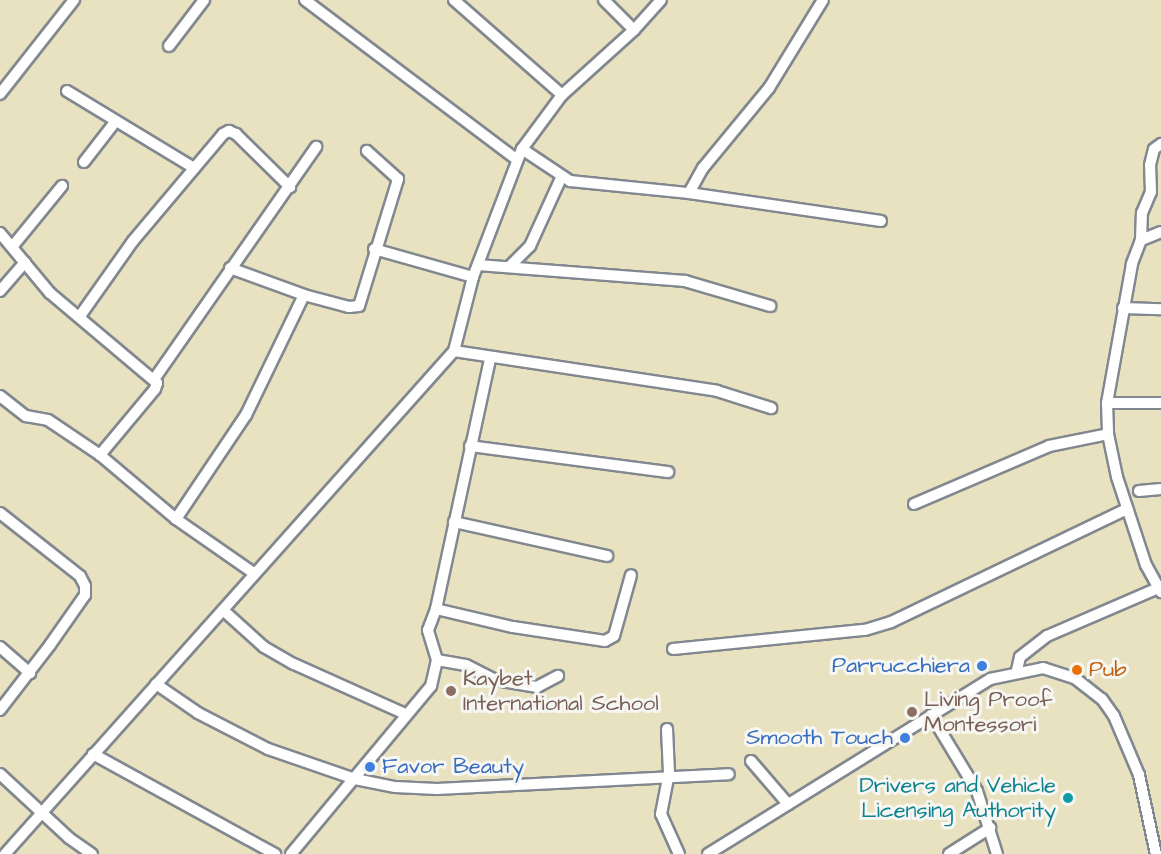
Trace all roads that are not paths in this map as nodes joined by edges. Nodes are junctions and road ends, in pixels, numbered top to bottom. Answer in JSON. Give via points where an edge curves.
{"nodes":[{"id":1,"x":74,"y":0,"type":"edge"},
{"id":2,"x":204,"y":0,"type":"edge"},
{"id":3,"x":305,"y":0,"type":"edge"},
{"id":4,"x":454,"y":0,"type":"edge"},
{"id":5,"x":604,"y":0,"type":"edge"},
{"id":6,"x":661,"y":0,"type":"edge"},
{"id":7,"x":823,"y":0,"type":"edge"},
{"id":8,"x":634,"y":30,"type":"junction"},
{"id":9,"x":169,"y":46,"type":"dead end"},
{"id":10,"x":67,"y":91,"type":"dead end"},
{"id":11,"x":0,"y":94,"type":"edge"},
{"id":12,"x":562,"y":94,"type":"junction"},
{"id":13,"x":115,"y":122,"type":"junction"},
{"id":14,"x":1161,"y":144,"type":"edge"},
{"id":15,"x":316,"y":147,"type":"dead end"},
{"id":16,"x":368,"y":151,"type":"dead end"},
{"id":17,"x":519,"y":154,"type":"junction"},
{"id":18,"x":84,"y":162,"type":"dead end"},
{"id":19,"x":194,"y":168,"type":"junction"},
{"id":20,"x":561,"y":178,"type":"junction"},
{"id":21,"x":62,"y":186,"type":"dead end"},
{"id":22,"x":290,"y":187,"type":"junction"},
{"id":23,"x":689,"y":193,"type":"junction"},
{"id":24,"x":881,"y":222,"type":"dead end"},
{"id":25,"x":1161,"y":232,"type":"edge"},
{"id":26,"x":0,"y":233,"type":"edge"},
{"id":27,"x":1141,"y":240,"type":"junction"},
{"id":28,"x":12,"y":247,"type":"junction"},
{"id":29,"x":374,"y":249,"type":"junction"},
{"id":30,"x":25,"y":262,"type":"junction"},
{"id":31,"x":478,"y":265,"type":"junction"},
{"id":32,"x":509,"y":267,"type":"junction"},
{"id":33,"x":230,"y":268,"type":"junction"},
{"id":34,"x":473,"y":278,"type":"junction"},
{"id":35,"x":0,"y":291,"type":"edge"},
{"id":36,"x":304,"y":295,"type":"junction"},
{"id":37,"x":770,"y":306,"type":"dead end"},
{"id":38,"x":1123,"y":308,"type":"junction"},
{"id":39,"x":1161,"y":309,"type":"edge"},
{"id":40,"x":80,"y":316,"type":"junction"},
{"id":41,"x":454,"y":351,"type":"junction"},
{"id":42,"x":490,"y":359,"type":"junction"},
{"id":43,"x":154,"y":378,"type":"junction"},
{"id":44,"x":0,"y":396,"type":"edge"},
{"id":45,"x":1107,"y":403,"type":"junction"},
{"id":46,"x":1161,"y":403,"type":"edge"},
{"id":47,"x":771,"y":408,"type":"dead end"},
{"id":48,"x":1108,"y":434,"type":"junction"},
{"id":49,"x":470,"y":446,"type":"junction"},
{"id":50,"x":100,"y":454,"type":"junction"},
{"id":51,"x":668,"y":472,"type":"dead end"},
{"id":52,"x":1161,"y":489,"type":"edge"},
{"id":53,"x":1139,"y":491,"type":"dead end"},
{"id":54,"x":914,"y":504,"type":"dead end"},
{"id":55,"x":1127,"y":509,"type":"junction"},
{"id":56,"x":0,"y":513,"type":"edge"},
{"id":57,"x":176,"y":519,"type":"junction"},
{"id":58,"x":454,"y":522,"type":"junction"},
{"id":59,"x":607,"y":556,"type":"dead end"},
{"id":60,"x":255,"y":574,"type":"junction"},
{"id":61,"x":631,"y":575,"type":"dead end"},
{"id":62,"x":1160,"y":588,"type":"edge"},
{"id":63,"x":436,"y":609,"type":"junction"},
{"id":64,"x":223,"y":610,"type":"junction"},
{"id":65,"x":0,"y":647,"type":"edge"},
{"id":66,"x":673,"y":649,"type":"dead end"},
{"id":67,"x":437,"y":660,"type":"junction"},
{"id":68,"x":1017,"y":670,"type":"junction"},
{"id":69,"x":30,"y":673,"type":"junction"},
{"id":70,"x":558,"y":676,"type":"dead end"},
{"id":71,"x":156,"y":684,"type":"junction"},
{"id":72,"x":0,"y":710,"type":"edge"},
{"id":73,"x":405,"y":714,"type":"junction"},
{"id":74,"x":931,"y":716,"type":"junction"},
{"id":75,"x":667,"y":729,"type":"dead end"},
{"id":76,"x":93,"y":754,"type":"junction"},
{"id":77,"x":751,"y":761,"type":"dead end"},
{"id":78,"x":0,"y":774,"type":"edge"},
{"id":79,"x":729,"y":774,"type":"dead end"},
{"id":80,"x":668,"y":777,"type":"junction"},
{"id":81,"x":355,"y":779,"type":"junction"},
{"id":82,"x":788,"y":804,"type":"junction"},
{"id":83,"x":42,"y":812,"type":"junction"},
{"id":84,"x":990,"y":828,"type":"junction"},
{"id":85,"x":5,"y":854,"type":"edge"},
{"id":86,"x":92,"y":854,"type":"edge"},
{"id":87,"x":275,"y":854,"type":"edge"},
{"id":88,"x":291,"y":854,"type":"edge"},
{"id":89,"x":679,"y":854,"type":"edge"},
{"id":90,"x":708,"y":854,"type":"edge"},
{"id":91,"x":949,"y":854,"type":"edge"},
{"id":92,"x":997,"y":854,"type":"edge"},
{"id":93,"x":1156,"y":854,"type":"edge"}],
"edges":[{"from":1,"to":11,"type":"street"},
{"from":2,"to":9,"type":"street"},
{"from":3,"to":17,"type":"street"},
{"from":4,"to":12,"type":"street"},
{"from":5,"to":8,"type":"street"},
{"from":6,"to":8,"type":"street"},
{"from":7,"to":23,"type":"street","via":[[769,88],[703,168]]},
{"from":8,"to":12,"type":"street"},
{"from":10,"to":13,"type":"street"},
{"from":12,"to":17,"type":"street"},
{"from":13,"to":18,"type":"street"},
{"from":13,"to":19,"type":"street"},
{"from":14,"to":27,"type":"street","via":[[1154,149],[1150,165],[1151,192],[1142,213]]},
{"from":15,"to":22,"type":"street"},
{"from":16,"to":29,"type":"street","via":[[398,178]]},
{"from":17,"to":20,"type":"street"},
{"from":17,"to":31,"type":"street"},
{"from":19,"to":22,"type":"street","via":[[229,131],[256,151]]},
{"from":19,"to":40,"type":"street","via":[[133,241]]},
{"from":20,"to":23,"type":"street"},
{"from":20,"to":32,"type":"street","via":[[530,246]]},
{"from":21,"to":28,"type":"street"},
{"from":22,"to":33,"type":"street"},
{"from":23,"to":24,"type":"street"},
{"from":25,"to":27,"type":"street"},
{"from":26,"to":28,"type":"street"},
{"from":27,"to":38,"type":"street"},
{"from":28,"to":30,"type":"street"},
{"from":29,"to":34,"type":"street"},
{"from":29,"to":36,"type":"street","via":[[359,306]]},
{"from":30,"to":35,"type":"street"},
{"from":30,"to":40,"type":"street","via":[[50,293]]},
{"from":31,"to":32,"type":"street"},
{"from":31,"to":34,"type":"street"},
{"from":32,"to":37,"type":"street","via":[[685,281]]},
{"from":33,"to":36,"type":"street"},
{"from":33,"to":43,"type":"street"},
{"from":34,"to":41,"type":"street"},
{"from":36,"to":57,"type":"street","via":[[246,415]]},
{"from":38,"to":39,"type":"street"},
{"from":38,"to":45,"type":"street"},
{"from":40,"to":43,"type":"street"},
{"from":41,"to":42,"type":"street"},
{"from":41,"to":60,"type":"street"},
{"from":42,"to":47,"type":"street","via":[[586,368],[717,391]]},
{"from":42,"to":49,"type":"street"},
{"from":43,"to":50,"type":"street","via":[[155,390]]},
{"from":44,"to":50,"type":"street","via":[[26,416],[48,420]]},
{"from":45,"to":46,"type":"street"},
{"from":45,"to":48,"type":"street"},
{"from":48,"to":54,"type":"street","via":[[1048,446]]},
{"from":48,"to":55,"type":"street"},
{"from":49,"to":51,"type":"street"},
{"from":49,"to":58,"type":"street"},
{"from":50,"to":57,"type":"street"},
{"from":52,"to":53,"type":"street"},
{"from":55,"to":62,"type":"street","via":[[1146,566]]},
{"from":55,"to":66,"type":"street","via":[[873,628]]},
{"from":56,"to":69,"type":"street","via":[[80,576],[86,586],[85,595]]},
{"from":57,"to":60,"type":"street"},
{"from":58,"to":59,"type":"street"},
{"from":58,"to":63,"type":"street"},
{"from":60,"to":64,"type":"street"},
{"from":61,"to":63,"type":"street","via":[[614,636],[605,641],[513,627]]},
{"from":62,"to":68,"type":"street","via":[[1047,636],[1020,657]]},
{"from":63,"to":67,"type":"street","via":[[428,630]]},
{"from":64,"to":71,"type":"street"},
{"from":64,"to":73,"type":"street","via":[[264,647]]},
{"from":65,"to":69,"type":"street"},
{"from":67,"to":70,"type":"street","via":[[466,665],[496,680],[537,687]]},
{"from":67,"to":73,"type":"street","via":[[431,686]]},
{"from":68,"to":74,"type":"street","via":[[990,679]]},
{"from":68,"to":93,"type":"street","via":[[1043,668],[1060,673],[1077,679],[1102,699],[1132,753]]},
{"from":69,"to":72,"type":"street"},
{"from":71,"to":76,"type":"street"},
{"from":71,"to":81,"type":"street","via":[[198,713],[268,749]]},
{"from":73,"to":81,"type":"street"},
{"from":74,"to":82,"type":"street"},
{"from":74,"to":84,"type":"street","via":[[971,778]]},
{"from":75,"to":80,"type":"street"},
{"from":76,"to":83,"type":"street"},
{"from":76,"to":87,"type":"street"},
{"from":77,"to":82,"type":"street"},
{"from":78,"to":83,"type":"street"},
{"from":79,"to":80,"type":"street"},
{"from":80,"to":81,"type":"street","via":[[437,789]]},
{"from":80,"to":89,"type":"street","via":[[661,814]]},
{"from":81,"to":88,"type":"street"},
{"from":82,"to":90,"type":"street"},
{"from":83,"to":85,"type":"street"},
{"from":83,"to":86,"type":"street"},
{"from":84,"to":91,"type":"street"},
{"from":84,"to":92,"type":"street"}]}
